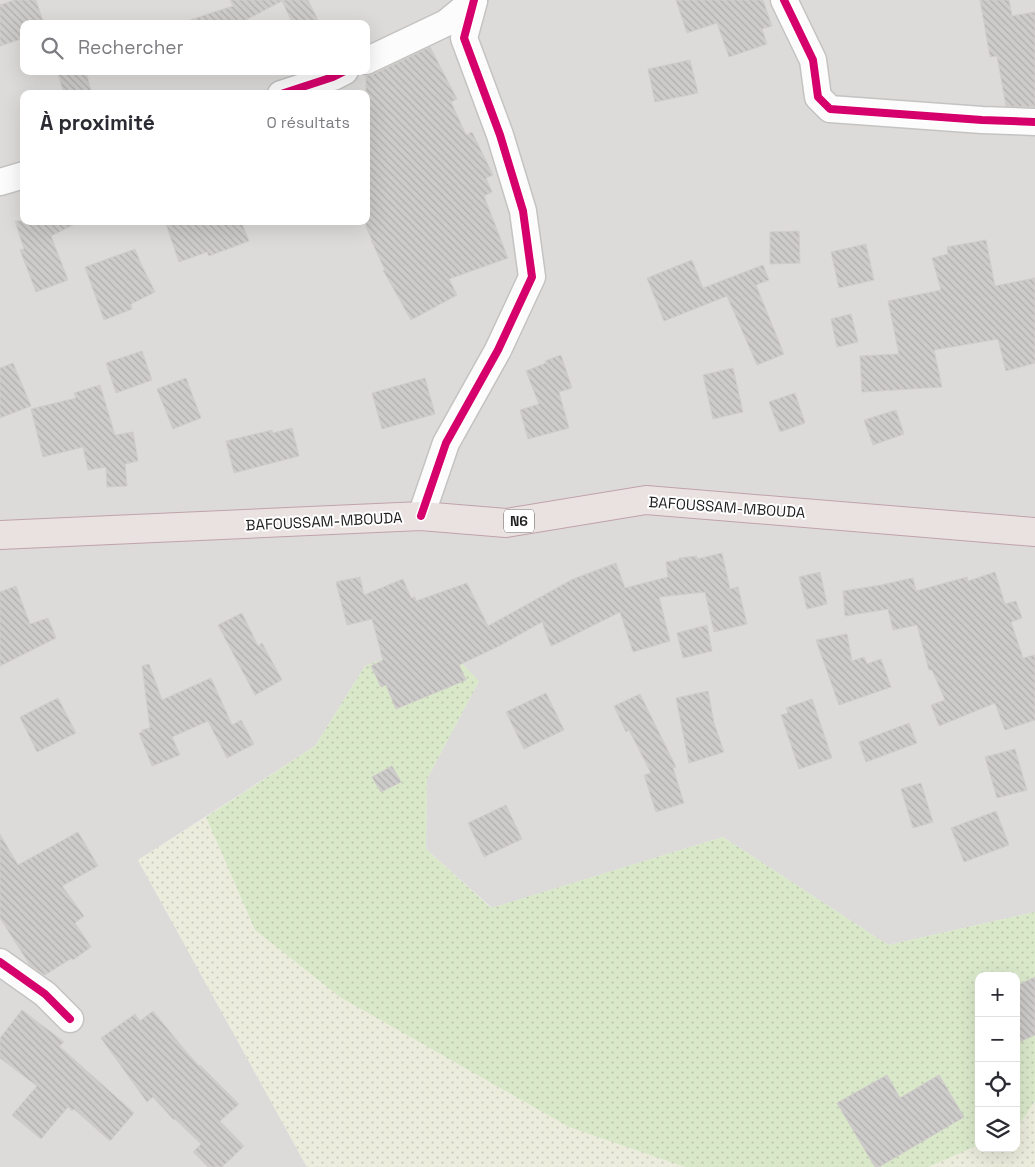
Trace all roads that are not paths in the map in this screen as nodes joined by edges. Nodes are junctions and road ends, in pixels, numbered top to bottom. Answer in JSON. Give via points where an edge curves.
{"nodes":[{"id":1,"x":474,"y":0,"type":"edge"},
{"id":2,"x":784,"y":0,"type":"edge"},
{"id":3,"x":443,"y":11,"type":"edge"},
{"id":4,"x":370,"y":58,"type":"edge"},
{"id":5,"x":337,"y":75,"type":"edge"},
{"id":6,"x":293,"y":90,"type":"edge"},
{"id":7,"x":1035,"y":122,"type":"edge"},
{"id":8,"x":20,"y":176,"type":"edge"},
{"id":9,"x":0,"y":182,"type":"edge"},
{"id":10,"x":421,"y":516,"type":"junction"},
{"id":11,"x":1035,"y":532,"type":"edge"},
{"id":12,"x":0,"y":535,"type":"edge"},
{"id":13,"x":0,"y":962,"type":"edge"},
{"id":14,"x":70,"y":1019,"type":"dead end"}],
"edges":[{"from":1,"to":3,"type":"street"},
{"from":1,"to":10,"type":"street","via":[[464,38],[500,135],[523,211],[532,277],[498,350],[446,443]]},
{"from":2,"to":7,"type":"street","via":[[813,60],[818,97],[830,109]]},
{"from":3,"to":4,"type":"street"},
{"from":5,"to":6,"type":"street"},
{"from":8,"to":9,"type":"street"},
{"from":10,"to":11,"type":"highway","name":"BAFOUSSAM-MBOUDA","number":"N6","via":[[506,523],[646,500]]},
{"from":10,"to":12,"type":"highway","name":"BAFOUSSAM-MBOUDA","number":"N6"},
{"from":13,"to":14,"type":"street","via":[[45,994]]}]}
